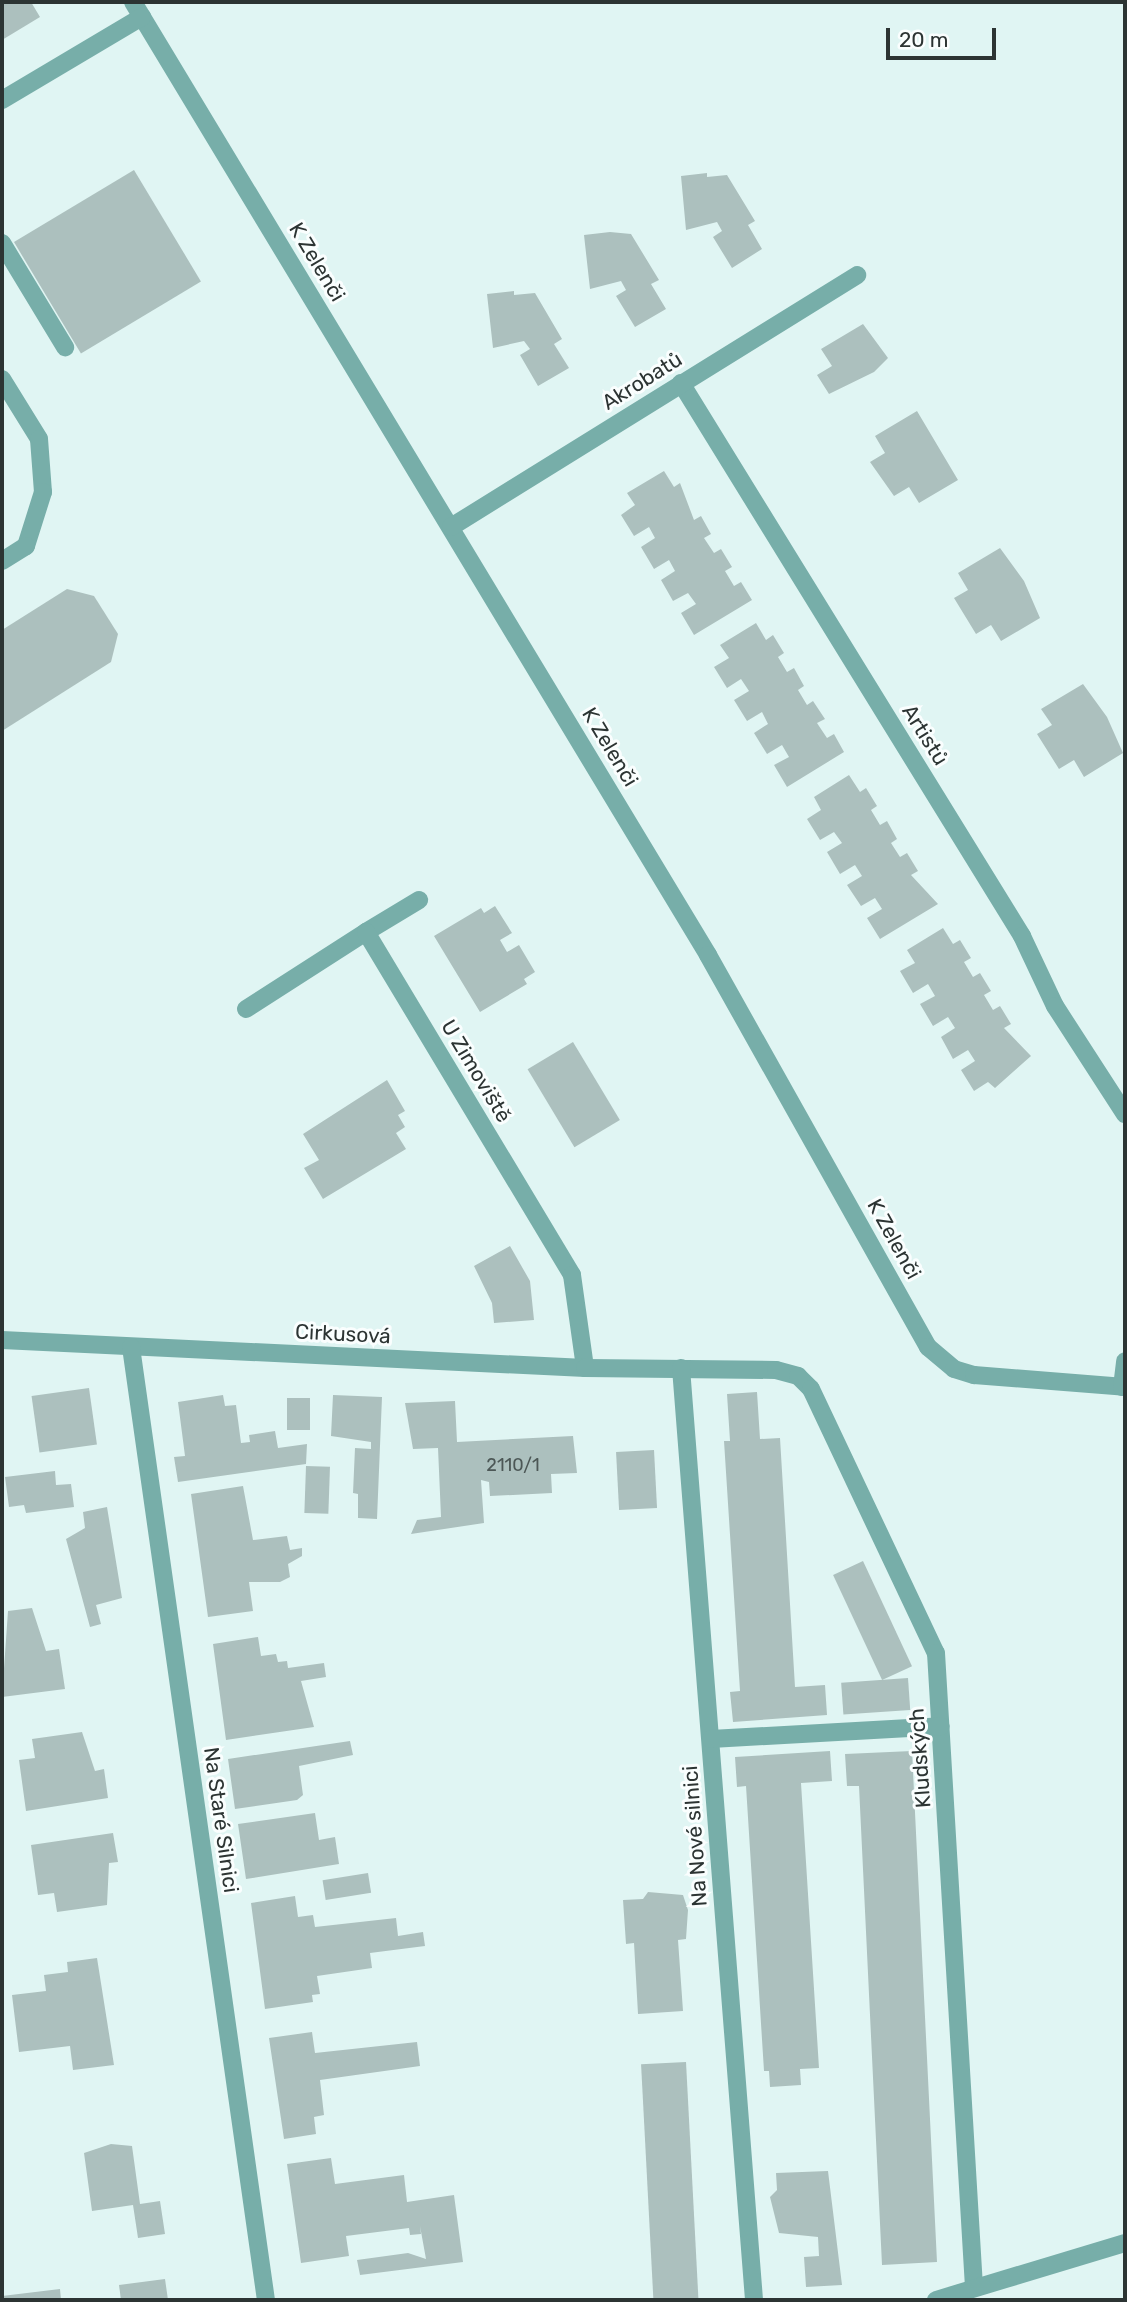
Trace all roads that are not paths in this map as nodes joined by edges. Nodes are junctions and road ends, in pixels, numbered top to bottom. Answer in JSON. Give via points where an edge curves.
{"nodes":[{"id":1,"x":137,"y":9,"type":"edge"},
{"id":2,"x":2,"y":100,"type":"edge"},
{"id":3,"x":2,"y":243,"type":"edge"},
{"id":4,"x":857,"y":275,"type":"dead end"},
{"id":5,"x":65,"y":347,"type":"dead end"},
{"id":6,"x":2,"y":379,"type":"edge"},
{"id":7,"x":681,"y":383,"type":"junction"},
{"id":8,"x":451,"y":527,"type":"junction"},
{"id":9,"x":2,"y":561,"type":"edge"},
{"id":10,"x":419,"y":900,"type":"dead end"},
{"id":11,"x":366,"y":932,"type":"junction"},
{"id":12,"x":246,"y":1009,"type":"dead end"},
{"id":13,"x":1125,"y":1114,"type":"edge"},
{"id":14,"x":2,"y":1340,"type":"edge"},
{"id":15,"x":131,"y":1347,"type":"junction"},
{"id":16,"x":1125,"y":1361,"type":"edge"},
{"id":17,"x":585,"y":1368,"type":"junction"},
{"id":18,"x":681,"y":1368,"type":"junction"},
{"id":19,"x":1124,"y":1387,"type":"edge"},
{"id":20,"x":941,"y":1726,"type":"junction"},
{"id":21,"x":711,"y":1739,"type":"junction"},
{"id":22,"x":1125,"y":2243,"type":"edge"},
{"id":23,"x":974,"y":2287,"type":"junction"},
{"id":24,"x":266,"y":2300,"type":"edge"},
{"id":25,"x":754,"y":2300,"type":"edge"},
{"id":26,"x":936,"y":2300,"type":"edge"}],
"edges":[{"from":1,"to":2,"type":"street"},
{"from":1,"to":8,"type":"street","name":"K Zelenči"},
{"from":3,"to":5,"type":"street"},
{"from":4,"to":7,"type":"street","name":"Akrobatů"},
{"from":6,"to":9,"type":"street","via":[[39,439],[43,492],[26,545]]},
{"from":7,"to":8,"type":"street","name":"Akrobatů"},
{"from":7,"to":13,"type":"street","name":"Artistů","via":[[1022,936],[1055,1006]]},
{"from":8,"to":19,"type":"street","name":"K Zelenči","via":[[708,955],[928,1347],[954,1369],[974,1375]]},
{"from":10,"to":11,"type":"street"},
{"from":11,"to":12,"type":"street"},
{"from":11,"to":17,"type":"street","name":"U Zimoviště","via":[[572,1275]]},
{"from":14,"to":15,"type":"street","name":"Cirkusová"},
{"from":15,"to":17,"type":"street","name":"Cirkusová"},
{"from":15,"to":24,"type":"street","name":"Na Staré Silnici"},
{"from":16,"to":19,"type":"street"},
{"from":17,"to":18,"type":"street","name":"Cirkusová"},
{"from":18,"to":20,"type":"street","name":"Kludských","via":[[776,1370],[798,1376],[811,1389],[936,1654]]},
{"from":18,"to":21,"type":"street","name":"Na Nové silnici"},
{"from":20,"to":21,"type":"street"},
{"from":20,"to":23,"type":"street","name":"Kludských"},
{"from":21,"to":25,"type":"street","name":"Na Nové silnici"},
{"from":22,"to":23,"type":"street"},
{"from":23,"to":26,"type":"street"}]}
